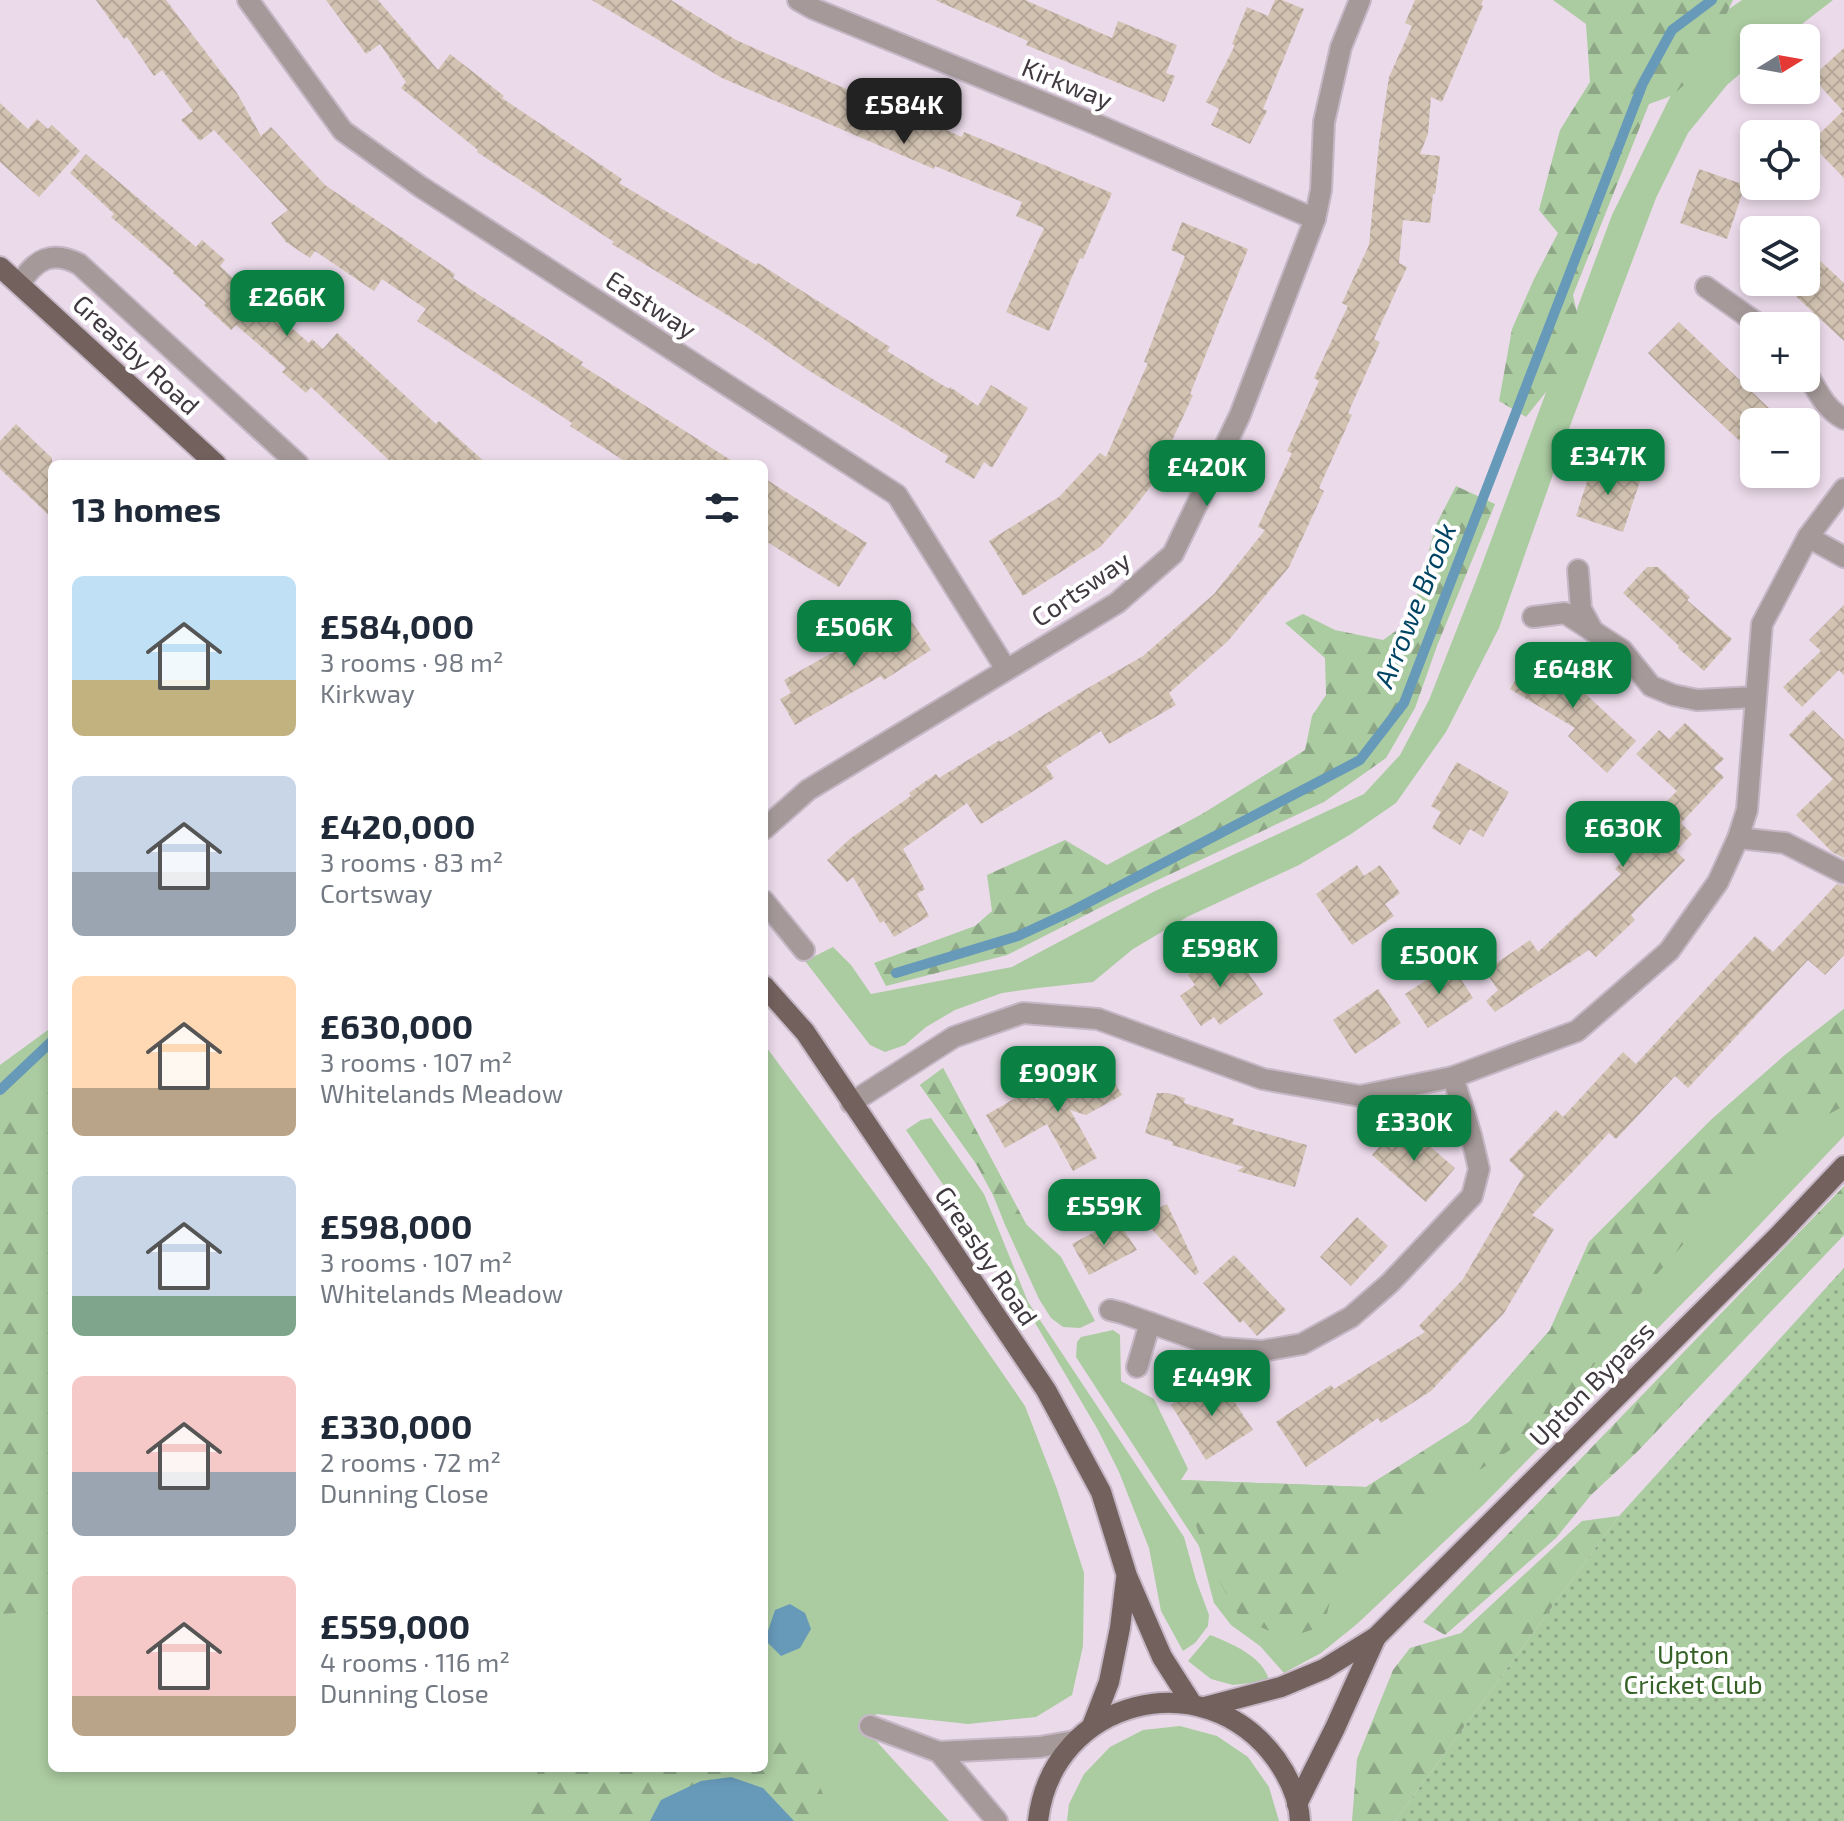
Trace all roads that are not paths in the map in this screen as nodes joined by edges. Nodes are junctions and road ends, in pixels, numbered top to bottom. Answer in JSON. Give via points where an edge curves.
{"nodes":[{"id":1,"x":248,"y":0,"type":"edge"},
{"id":2,"x":798,"y":0,"type":"edge"},
{"id":3,"x":1360,"y":0,"type":"edge"},
{"id":4,"x":1315,"y":219,"type":"junction"},
{"id":5,"x":1,"y":269,"type":"edge"},
{"id":6,"x":20,"y":284,"type":"junction"},
{"id":7,"x":1706,"y":287,"type":"dead end"},
{"id":8,"x":1741,"y":312,"type":"edge"},
{"id":9,"x":1817,"y":392,"type":"edge"},
{"id":10,"x":1844,"y":419,"type":"edge"},
{"id":11,"x":212,"y":460,"type":"edge"},
{"id":12,"x":294,"y":460,"type":"edge"},
{"id":13,"x":1844,"y":489,"type":"edge"},
{"id":14,"x":1808,"y":537,"type":"junction"},
{"id":15,"x":1844,"y":557,"type":"edge"},
{"id":16,"x":1578,"y":570,"type":"dead end"},
{"id":17,"x":1533,"y":617,"type":"dead end"},
{"id":18,"x":1593,"y":631,"type":"junction"},
{"id":19,"x":1006,"y":669,"type":"junction"},
{"id":20,"x":1756,"y":697,"type":"junction"},
{"id":21,"x":768,"y":825,"type":"edge"},
{"id":22,"x":1738,"y":838,"type":"junction"},
{"id":23,"x":1844,"y":873,"type":"edge"},
{"id":24,"x":768,"y":906,"type":"edge"},
{"id":25,"x":804,"y":950,"type":"dead end"},
{"id":26,"x":768,"y":990,"type":"edge"},
{"id":27,"x":1453,"y":1077,"type":"junction"},
{"id":28,"x":851,"y":1103,"type":"junction"},
{"id":29,"x":1844,"y":1166,"type":"edge"},
{"id":30,"x":1110,"y":1310,"type":"dead end"},
{"id":31,"x":1150,"y":1323,"type":"junction"},
{"id":32,"x":1137,"y":1367,"type":"dead end"},
{"id":33,"x":1127,"y":1576,"type":"junction"},
{"id":34,"x":1376,"y":1637,"type":"junction"},
{"id":35,"x":1198,"y":1705,"type":"junction"},
{"id":36,"x":870,"y":1726,"type":"dead end"},
{"id":37,"x":1092,"y":1726,"type":"junction"},
{"id":38,"x":1074,"y":1741,"type":"junction"},
{"id":39,"x":939,"y":1752,"type":"junction"},
{"id":40,"x":1300,"y":1816,"type":"edge"},
{"id":41,"x":997,"y":1821,"type":"edge"},
{"id":42,"x":1038,"y":1821,"type":"edge"}],
"edges":[{"from":1,"to":19,"type":"street","name":"Eastway","via":[[343,131],[897,495]]},
{"from":2,"to":4,"type":"street","name":"Kirkway"},
{"from":3,"to":4,"type":"street","name":"Cortsway","via":[[1341,47],[1324,122]]},
{"from":4,"to":19,"type":"street","name":"Cortsway","via":[[1240,415],[1173,554],[1117,603]]},
{"from":5,"to":6,"type":"main road","name":"Greasby Road"},
{"from":6,"to":11,"type":"main road","name":"Greasby Road"},
{"from":6,"to":12,"type":"street","name":"Greasby Road","via":[[30,268],[48,259],[65,257],[79,264]]},
{"from":7,"to":8,"type":"street"},
{"from":9,"to":10,"type":"street","via":[[1833,414]]},
{"from":13,"to":14,"type":"street"},
{"from":14,"to":15,"type":"street"},
{"from":14,"to":20,"type":"street","via":[[1762,624]]},
{"from":16,"to":18,"type":"street","via":[[1581,609]]},
{"from":17,"to":18,"type":"street","via":[[1565,613]]},
{"from":18,"to":20,"type":"street","via":[[1622,650],[1651,686],[1673,695],[1697,700]]},
{"from":19,"to":21,"type":"street","name":"Cortsway","via":[[808,790]]},
{"from":20,"to":22,"type":"street","via":[[1747,810]]},
{"from":22,"to":23,"type":"street","via":[[1785,843]]},
{"from":22,"to":27,"type":"street","via":[[1718,882],[1669,951],[1577,1031]]},
{"from":24,"to":25,"type":"street"},
{"from":26,"to":28,"type":"main road","name":"Greasby Road","via":[[805,1032]]},
{"from":27,"to":28,"type":"street","via":[[1360,1096],[1263,1079],[1098,1019],[1023,1013],[954,1037]]},
{"from":27,"to":31,"type":"street","via":[[1479,1169],[1472,1196],[1351,1317],[1302,1344],[1262,1351],[1221,1348]]},
{"from":28,"to":33,"type":"main road","name":"Greasby Road","via":[[1046,1390],[1101,1492]]},
{"from":29,"to":34,"type":"main road","name":"Upton Bypass"},
{"from":30,"to":31,"type":"street"},
{"from":31,"to":32,"type":"street"},
{"from":33,"to":35,"type":"main road","name":"Greasby Road","via":[[1162,1657]]},
{"from":33,"to":37,"type":"main road","name":"Greasby Road","via":[[1109,1682]]},
{"from":34,"to":35,"type":"main road","name":"Upton Bypass","via":[[1324,1669],[1281,1687]]},
{"from":34,"to":40,"type":"main road","name":"Upton Bypass"},
{"from":35,"to":37,"type":"main road","via":[[1140,1705]]},
{"from":35,"to":40,"type":"main road","via":[[1237,1721],[1264,1743],[1285,1771]]},
{"from":36,"to":39,"type":"street"},
{"from":37,"to":38,"type":"main road"},
{"from":38,"to":39,"type":"street"},
{"from":38,"to":42,"type":"main road","via":[[1054,1769]]},
{"from":39,"to":41,"type":"street"}]}
